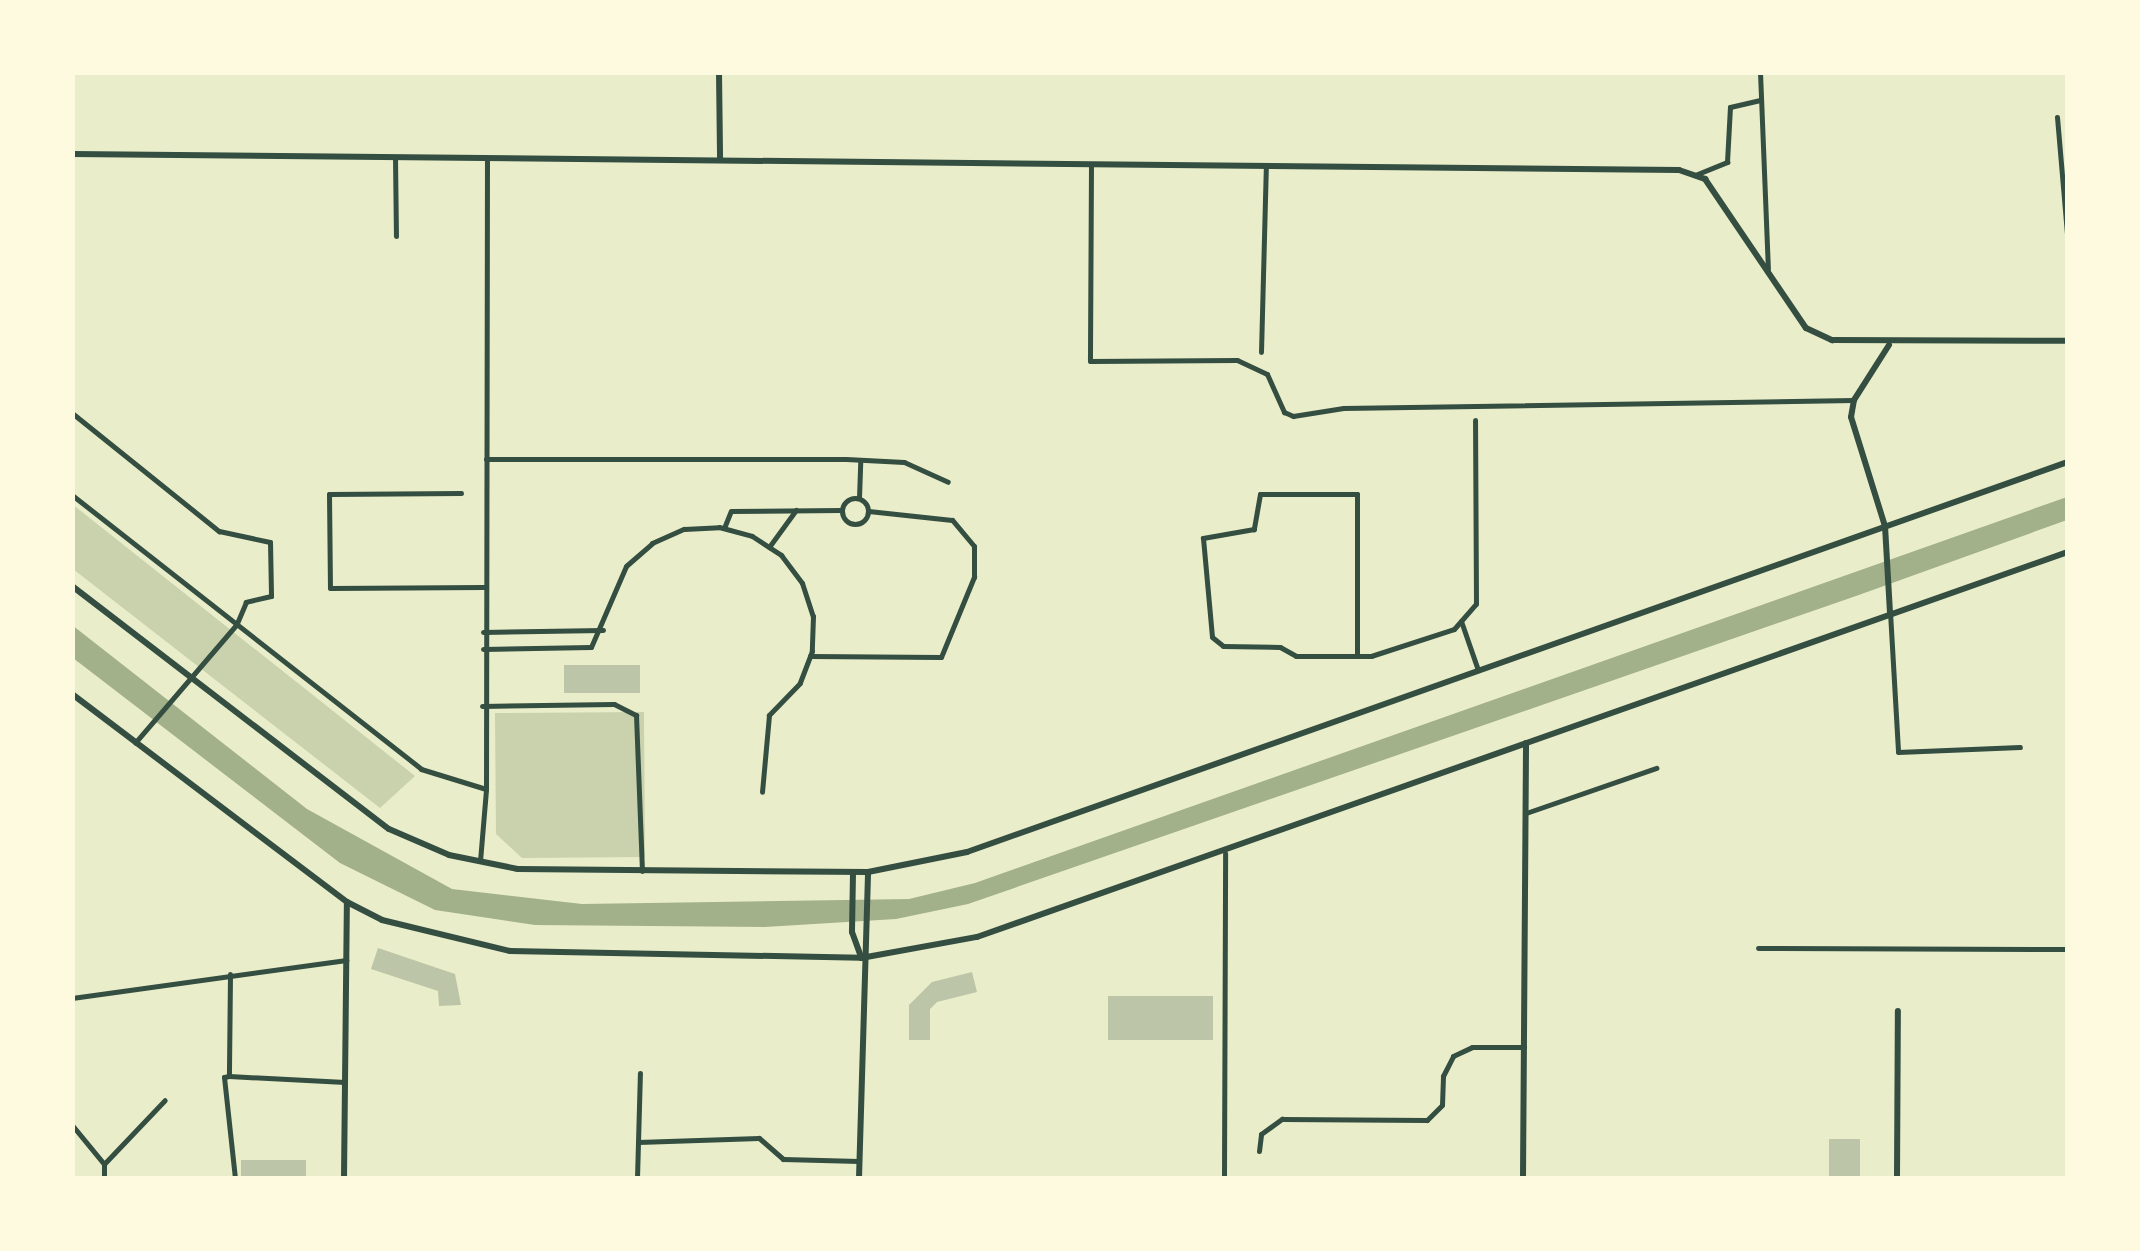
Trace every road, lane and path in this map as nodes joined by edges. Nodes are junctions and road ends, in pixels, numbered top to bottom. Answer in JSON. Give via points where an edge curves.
{"nodes":[{"id":1,"x":719,"y":72,"type":"edge"},
{"id":2,"x":1760,"y":72,"type":"edge"},
{"id":3,"x":1760,"y":100,"type":"junction"},
{"id":4,"x":2057,"y":117,"type":"dead end"},
{"id":5,"x":72,"y":154,"type":"edge"},
{"id":6,"x":395,"y":157,"type":"junction"},
{"id":7,"x":487,"y":158,"type":"junction"},
{"id":8,"x":720,"y":160,"type":"junction"},
{"id":9,"x":1092,"y":164,"type":"junction"},
{"id":10,"x":1266,"y":166,"type":"junction"},
{"id":11,"x":1695,"y":176,"type":"junction"},
{"id":12,"x":396,"y":236,"type":"dead end"},
{"id":13,"x":2068,"y":246,"type":"edge"},
{"id":14,"x":1768,"y":271,"type":"junction"},
{"id":15,"x":2068,"y":341,"type":"edge"},
{"id":16,"x":1889,"y":346,"type":"junction"},
{"id":17,"x":1261,"y":352,"type":"dead end"},
{"id":18,"x":1854,"y":400,"type":"junction"},
{"id":19,"x":72,"y":413,"type":"edge"},
{"id":20,"x":1475,"y":420,"type":"dead end"},
{"id":21,"x":485,"y":459,"type":"junction"},
{"id":22,"x":860,"y":460,"type":"junction"},
{"id":23,"x":2068,"y":462,"type":"edge"},
{"id":24,"x":948,"y":482,"type":"dead end"},
{"id":25,"x":461,"y":493,"type":"dead end"},
{"id":26,"x":72,"y":495,"type":"edge"},
{"id":27,"x":859,"y":498,"type":"junction"},
{"id":28,"x":796,"y":510,"type":"junction"},
{"id":29,"x":842,"y":510,"type":"junction"},
{"id":30,"x":868,"y":511,"type":"junction"},
{"id":31,"x":1884,"y":526,"type":"junction"},
{"id":32,"x":724,"y":528,"type":"junction"},
{"id":33,"x":769,"y":547,"type":"junction"},
{"id":34,"x":2068,"y":552,"type":"edge"},
{"id":35,"x":72,"y":586,"type":"edge"},
{"id":36,"x":484,"y":587,"type":"junction"},
{"id":37,"x":1890,"y":612,"type":"junction"},
{"id":38,"x":1461,"y":621,"type":"junction"},
{"id":39,"x":236,"y":625,"type":"junction"},
{"id":40,"x":603,"y":630,"type":"junction"},
{"id":41,"x":483,"y":632,"type":"junction"},
{"id":42,"x":483,"y":649,"type":"junction"},
{"id":43,"x":810,"y":656,"type":"junction"},
{"id":44,"x":1358,"y":656,"type":"junction"},
{"id":45,"x":1478,"y":671,"type":"junction"},
{"id":46,"x":187,"y":677,"type":"junction"},
{"id":47,"x":72,"y":694,"type":"edge"},
{"id":48,"x":482,"y":706,"type":"junction"},
{"id":49,"x":1526,"y":742,"type":"junction"},
{"id":50,"x":135,"y":743,"type":"junction"},
{"id":51,"x":2020,"y":747,"type":"dead end"},
{"id":52,"x":1656,"y":768,"type":"dead end"},
{"id":53,"x":486,"y":790,"type":"junction"},
{"id":54,"x":762,"y":792,"type":"dead end"},
{"id":55,"x":1526,"y":812,"type":"junction"},
{"id":56,"x":1225,"y":853,"type":"junction"},
{"id":57,"x":480,"y":861,"type":"junction"},
{"id":58,"x":642,"y":870,"type":"junction"},
{"id":59,"x":868,"y":872,"type":"junction"},
{"id":60,"x":853,"y":873,"type":"junction"},
{"id":61,"x":347,"y":902,"type":"junction"},
{"id":62,"x":1758,"y":948,"type":"dead end"},
{"id":63,"x":2068,"y":949,"type":"edge"},
{"id":64,"x":861,"y":958,"type":"junction"},
{"id":65,"x":346,"y":960,"type":"junction"},
{"id":66,"x":230,"y":974,"type":"junction"},
{"id":67,"x":72,"y":998,"type":"edge"},
{"id":68,"x":1898,"y":1011,"type":"dead end"},
{"id":69,"x":1527,"y":1047,"type":"junction"},
{"id":70,"x":640,"y":1073,"type":"dead end"},
{"id":71,"x":230,"y":1076,"type":"junction"},
{"id":72,"x":345,"y":1082,"type":"junction"},
{"id":73,"x":165,"y":1100,"type":"dead end"},
{"id":74,"x":72,"y":1124,"type":"edge"},
{"id":75,"x":638,"y":1142,"type":"junction"},
{"id":76,"x":1259,"y":1152,"type":"dead end"},
{"id":77,"x":859,"y":1161,"type":"junction"},
{"id":78,"x":104,"y":1164,"type":"junction"},
{"id":79,"x":104,"y":1178,"type":"edge"},
{"id":80,"x":235,"y":1178,"type":"edge"},
{"id":81,"x":344,"y":1178,"type":"edge"},
{"id":82,"x":637,"y":1178,"type":"edge"},
{"id":83,"x":859,"y":1178,"type":"edge"},
{"id":84,"x":1224,"y":1178,"type":"edge"},
{"id":85,"x":1523,"y":1178,"type":"edge"},
{"id":86,"x":1897,"y":1178,"type":"edge"}],
"edges":[{"from":1,"to":8,"type":"street"},
{"from":2,"to":3,"type":"street"},
{"from":3,"to":11,"type":"street","via":[[1730,107],[1727,162]]},
{"from":3,"to":14,"type":"street"},
{"from":4,"to":13,"type":"street"},
{"from":5,"to":6,"type":"street"},
{"from":6,"to":7,"type":"street"},
{"from":6,"to":12,"type":"street"},
{"from":7,"to":8,"type":"street"},
{"from":7,"to":21,"type":"street"},
{"from":8,"to":9,"type":"street"},
{"from":9,"to":10,"type":"street"},
{"from":9,"to":18,"type":"street","via":[[1090,362],[1237,360],[1267,374],[1284,412],[1293,416],[1343,408]]},
{"from":10,"to":11,"type":"street","via":[[1679,170]]},
{"from":10,"to":17,"type":"street"},
{"from":11,"to":14,"type":"street","via":[[1705,179]]},
{"from":14,"to":16,"type":"street","via":[[1806,328],[1832,340]]},
{"from":15,"to":16,"type":"street"},
{"from":16,"to":18,"type":"street"},
{"from":18,"to":31,"type":"street","via":[[1856,436]]},
{"from":19,"to":39,"type":"street","via":[[219,531],[270,542],[272,596],[246,602]]},
{"from":20,"to":38,"type":"street","via":[[1476,604]]},
{"from":21,"to":22,"type":"street"},
{"from":21,"to":36,"type":"street"},
{"from":22,"to":24,"type":"street","via":[[904,462]]},
{"from":22,"to":27,"type":"street"},
{"from":23,"to":31,"type":"street"},
{"from":25,"to":36,"type":"street","via":[[330,494],[330,588]]},
{"from":26,"to":39,"type":"street"},
{"from":27,"to":29,"type":"street","via":[[847,500]]},
{"from":27,"to":30,"type":"street"},
{"from":28,"to":29,"type":"street"},
{"from":28,"to":32,"type":"street","via":[[731,510]]},
{"from":28,"to":33,"type":"street"},
{"from":29,"to":30,"type":"street","via":[[854,524]]},
{"from":30,"to":43,"type":"street","via":[[952,520],[974,546],[974,577],[940,657]]},
{"from":31,"to":37,"type":"street"},
{"from":31,"to":45,"type":"street"},
{"from":32,"to":33,"type":"street"},
{"from":32,"to":40,"type":"street","via":[[684,529],[652,543],[626,566],[609,596]]},
{"from":33,"to":43,"type":"street","via":[[802,583],[813,616]]},
{"from":34,"to":37,"type":"street"},
{"from":35,"to":46,"type":"street"},
{"from":36,"to":41,"type":"street"},
{"from":37,"to":49,"type":"street"},
{"from":37,"to":51,"type":"street","via":[[1898,752]]},
{"from":38,"to":44,"type":"street","via":[[1454,630]]},
{"from":38,"to":45,"type":"street"},
{"from":39,"to":46,"type":"street"},
{"from":39,"to":53,"type":"street","via":[[421,769]]},
{"from":40,"to":41,"type":"street"},
{"from":40,"to":42,"type":"street","via":[[591,648]]},
{"from":41,"to":42,"type":"street"},
{"from":42,"to":48,"type":"street"},
{"from":43,"to":54,"type":"street","via":[[800,684],[769,714]]},
{"from":44,"to":44,"type":"street","via":[[1296,656],[1280,647],[1218,644],[1211,632],[1203,538],[1254,529],[1260,494],[1357,494]]},
{"from":45,"to":59,"type":"street","via":[[967,852]]},
{"from":46,"to":50,"type":"street"},
{"from":46,"to":57,"type":"street","via":[[389,829]]},
{"from":47,"to":50,"type":"street"},
{"from":48,"to":53,"type":"street"},
{"from":48,"to":58,"type":"street","via":[[614,704],[636,715]]},
{"from":49,"to":55,"type":"street"},
{"from":49,"to":56,"type":"street"},
{"from":50,"to":61,"type":"street"},
{"from":52,"to":55,"type":"street"},
{"from":53,"to":57,"type":"street"},
{"from":55,"to":69,"type":"street"},
{"from":56,"to":64,"type":"street","via":[[977,937]]},
{"from":56,"to":84,"type":"street"},
{"from":57,"to":58,"type":"street","via":[[518,870]]},
{"from":58,"to":60,"type":"street"},
{"from":59,"to":60,"type":"street"},
{"from":59,"to":64,"type":"street"},
{"from":60,"to":64,"type":"street","via":[[852,932]]},
{"from":61,"to":64,"type":"street","via":[[382,920],[510,951]]},
{"from":61,"to":65,"type":"street"},
{"from":62,"to":63,"type":"street"},
{"from":64,"to":77,"type":"street"},
{"from":65,"to":66,"type":"street"},
{"from":65,"to":72,"type":"street"},
{"from":66,"to":67,"type":"street","via":[[159,990]]},
{"from":66,"to":71,"type":"street"},
{"from":68,"to":86,"type":"street"},
{"from":69,"to":76,"type":"street","via":[[1472,1047],[1452,1056],[1442,1106],[1427,1120],[1282,1119],[1266,1127]]},
{"from":69,"to":85,"type":"street"},
{"from":70,"to":75,"type":"street"},
{"from":71,"to":72,"type":"street"},
{"from":71,"to":80,"type":"street","via":[[224,1077]]},
{"from":72,"to":81,"type":"street"},
{"from":73,"to":78,"type":"street"},
{"from":74,"to":78,"type":"street"},
{"from":75,"to":77,"type":"street","via":[[759,1138],[783,1158]]},
{"from":75,"to":82,"type":"street"},
{"from":77,"to":83,"type":"street"},
{"from":78,"to":79,"type":"street"}]}
